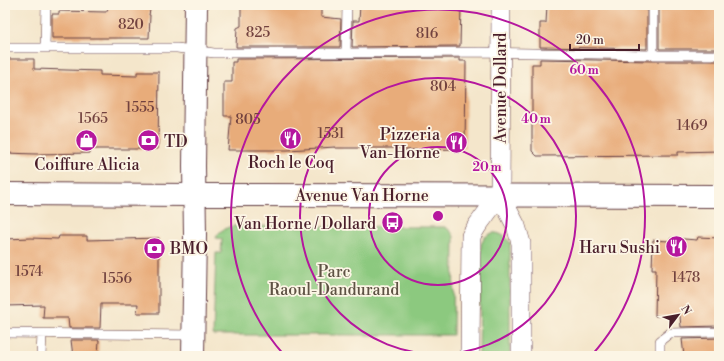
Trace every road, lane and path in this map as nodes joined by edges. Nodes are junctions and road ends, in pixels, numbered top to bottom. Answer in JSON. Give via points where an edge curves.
{"nodes":[{"id":1,"x":46,"y":5,"type":"edge"},
{"id":2,"x":196,"y":5,"type":"edge"},
{"id":3,"x":347,"y":5,"type":"edge"},
{"id":4,"x":501,"y":5,"type":"edge"},
{"id":5,"x":653,"y":5,"type":"edge"},
{"id":6,"x":45,"y":47,"type":"junction"},
{"id":7,"x":5,"y":48,"type":"edge"},
{"id":8,"x":196,"y":50,"type":"junction"},
{"id":9,"x":500,"y":52,"type":"junction"},
{"id":10,"x":346,"y":53,"type":"junction"},
{"id":11,"x":653,"y":55,"type":"junction"},
{"id":12,"x":719,"y":55,"type":"edge"},
{"id":13,"x":5,"y":194,"type":"edge"},
{"id":14,"x":194,"y":195,"type":"junction"},
{"id":15,"x":500,"y":195,"type":"junction"},
{"id":16,"x":719,"y":196,"type":"edge"},
{"id":17,"x":719,"y":332,"type":"edge"},
{"id":18,"x":5,"y":333,"type":"edge"},
{"id":19,"x":42,"y":334,"type":"junction"},
{"id":20,"x":193,"y":346,"type":"edge"},
{"id":21,"x":41,"y":356,"type":"edge"},
{"id":22,"x":470,"y":356,"type":"edge"},
{"id":23,"x":521,"y":356,"type":"edge"},
{"id":24,"x":660,"y":356,"type":"edge"}],
"edges":[{"from":1,"to":6,"type":"lane"},
{"from":2,"to":8,"type":"main road"},
{"from":3,"to":10,"type":"lane"},
{"from":4,"to":9,"type":"street","name":"Avenue Dollard"},
{"from":5,"to":11,"type":"lane"},
{"from":6,"to":7,"type":"lane"},
{"from":6,"to":8,"type":"lane"},
{"from":8,"to":10,"type":"lane","via":[[214,53]]},
{"from":8,"to":14,"type":"main road"},
{"from":9,"to":10,"type":"lane"},
{"from":9,"to":11,"type":"lane"},
{"from":9,"to":15,"type":"street","name":"Avenue Dollard"},
{"from":11,"to":12,"type":"lane"},
{"from":13,"to":14,"type":"main road","name":"Avenue Van Horne"},
{"from":14,"to":15,"type":"main road","name":"Avenue Van Horne"},
{"from":14,"to":20,"type":"main road"},
{"from":15,"to":16,"type":"main road","name":"Avenue Van Horne"},
{"from":15,"to":22,"type":"street","via":[[471,236]]},
{"from":15,"to":23,"type":"street","via":[[516,226],[521,243]]},
{"from":17,"to":24,"type":"lane","via":[[670,333],[660,341]]},
{"from":18,"to":19,"type":"lane"},
{"from":19,"to":20,"type":"lane"},
{"from":19,"to":21,"type":"lane"}]}
